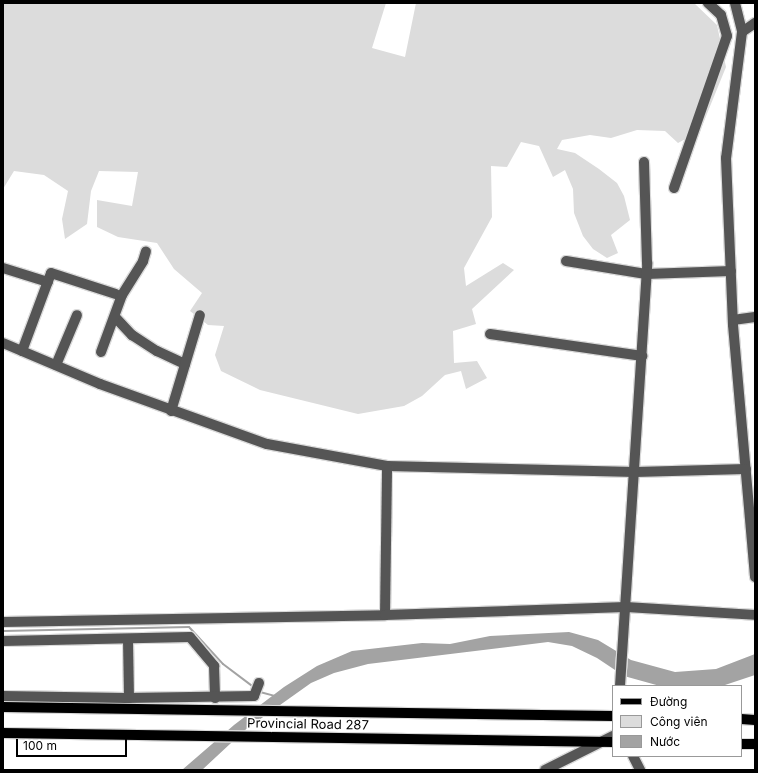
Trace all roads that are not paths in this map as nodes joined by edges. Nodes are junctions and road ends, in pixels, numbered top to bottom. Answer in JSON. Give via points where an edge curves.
{"nodes":[{"id":1,"x":708,"y":3,"type":"edge"},
{"id":2,"x":735,"y":3,"type":"edge"},
{"id":3,"x":755,"y":23,"type":"edge"},
{"id":4,"x":755,"y":31,"type":"edge"},
{"id":5,"x":742,"y":32,"type":"junction"},
{"id":6,"x":644,"y":162,"type":"dead end"},
{"id":7,"x":674,"y":188,"type":"dead end"},
{"id":8,"x":146,"y":251,"type":"dead end"},
{"id":9,"x":566,"y":261,"type":"dead end"},
{"id":10,"x":3,"y":268,"type":"edge"},
{"id":11,"x":731,"y":271,"type":"junction"},
{"id":12,"x":646,"y":274,"type":"junction"},
{"id":13,"x":48,"y":282,"type":"junction"},
{"id":14,"x":116,"y":294,"type":"dead end"},
{"id":15,"x":77,"y":315,"type":"dead end"},
{"id":16,"x":200,"y":315,"type":"dead end"},
{"id":17,"x":114,"y":317,"type":"junction"},
{"id":18,"x":755,"y":317,"type":"edge"},
{"id":19,"x":733,"y":320,"type":"junction"},
{"id":20,"x":490,"y":334,"type":"dead end"},
{"id":21,"x":3,"y":343,"type":"edge"},
{"id":22,"x":22,"y":351,"type":"junction"},
{"id":23,"x":101,"y":352,"type":"dead end"},
{"id":24,"x":642,"y":356,"type":"junction"},
{"id":25,"x":185,"y":364,"type":"junction"},
{"id":26,"x":56,"y":366,"type":"junction"},
{"id":27,"x":171,"y":410,"type":"junction"},
{"id":28,"x":387,"y":466,"type":"junction"},
{"id":29,"x":746,"y":469,"type":"junction"},
{"id":30,"x":635,"y":472,"type":"junction"},
{"id":31,"x":753,"y":533,"type":"edge"},
{"id":32,"x":755,"y":577,"type":"edge"},
{"id":33,"x":626,"y":607,"type":"junction"},
{"id":34,"x":385,"y":615,"type":"junction"},
{"id":35,"x":755,"y":615,"type":"edge"},
{"id":36,"x":3,"y":622,"type":"edge"},
{"id":37,"x":128,"y":640,"type":"junction"},
{"id":38,"x":3,"y":641,"type":"edge"},
{"id":39,"x":259,"y":684,"type":"dead end"},
{"id":40,"x":620,"y":685,"type":"edge"},
{"id":41,"x":254,"y":695,"type":"junction"},
{"id":42,"x":3,"y":696,"type":"edge"},
{"id":43,"x":129,"y":698,"type":"junction"},
{"id":44,"x":215,"y":698,"type":"junction"},
{"id":45,"x":3,"y":707,"type":"edge"},
{"id":46,"x":247,"y":712,"type":"junction"},
{"id":47,"x":612,"y":716,"type":"edge"},
{"id":48,"x":742,"y":719,"type":"edge"},
{"id":49,"x":755,"y":720,"type":"edge"},
{"id":50,"x":3,"y":732,"type":"edge"},
{"id":51,"x":612,"y":736,"type":"edge"},
{"id":52,"x":601,"y":742,"type":"junction"},
{"id":53,"x":612,"y":742,"type":"edge"},
{"id":54,"x":742,"y":744,"type":"edge"},
{"id":55,"x":755,"y":744,"type":"edge"},
{"id":56,"x":634,"y":757,"type":"edge"},
{"id":57,"x":545,"y":770,"type":"edge"},
{"id":58,"x":640,"y":770,"type":"edge"}],
"edges":[{"from":1,"to":7,"type":"street","via":[[721,15],[727,36]]},
{"from":2,"to":5,"type":"street"},
{"from":3,"to":5,"type":"street"},
{"from":4,"to":5,"type":"street"},
{"from":5,"to":11,"type":"street","via":[[726,158]]},
{"from":6,"to":12,"type":"street"},
{"from":8,"to":17,"type":"street","via":[[122,295]]},
{"from":9,"to":12,"type":"street"},
{"from":10,"to":13,"type":"street"},
{"from":11,"to":12,"type":"street"},
{"from":11,"to":19,"type":"street"},
{"from":12,"to":24,"type":"street"},
{"from":13,"to":14,"type":"street","via":[[51,273]]},
{"from":13,"to":22,"type":"street"},
{"from":15,"to":26,"type":"street"},
{"from":16,"to":25,"type":"street"},
{"from":17,"to":23,"type":"street"},
{"from":17,"to":25,"type":"street","via":[[132,335],[156,351]]},
{"from":18,"to":19,"type":"street"},
{"from":19,"to":29,"type":"street"},
{"from":20,"to":24,"type":"street"},
{"from":21,"to":22,"type":"street"},
{"from":22,"to":26,"type":"street"},
{"from":24,"to":30,"type":"street"},
{"from":25,"to":27,"type":"street"},
{"from":26,"to":27,"type":"street"},
{"from":27,"to":28,"type":"street","via":[[268,444]]},
{"from":28,"to":30,"type":"street"},
{"from":28,"to":34,"type":"street"},
{"from":29,"to":30,"type":"street"},
{"from":29,"to":31,"type":"street"},
{"from":30,"to":33,"type":"street"},
{"from":31,"to":32,"type":"street"},
{"from":33,"to":34,"type":"street"},
{"from":33,"to":35,"type":"street"},
{"from":33,"to":40,"type":"street"},
{"from":34,"to":36,"type":"street"},
{"from":37,"to":38,"type":"street"},
{"from":37,"to":43,"type":"street"},
{"from":37,"to":44,"type":"street","via":[[190,637],[214,666]]},
{"from":39,"to":41,"type":"street"},
{"from":41,"to":44,"type":"street"},
{"from":41,"to":46,"type":"street"},
{"from":42,"to":43,"type":"street"},
{"from":43,"to":44,"type":"street"},
{"from":45,"to":46,"type":"main road","name":"Provincial Road 287"},
{"from":46,"to":47,"type":"main road","name":"Provincial Road 287"},
{"from":48,"to":49,"type":"main road"},
{"from":50,"to":52,"type":"main road","name":"Provincial Road 287"},
{"from":51,"to":52,"type":"street"},
{"from":52,"to":53,"type":"main road","name":"Provincial Road 287"},
{"from":52,"to":57,"type":"street"},
{"from":54,"to":55,"type":"main road"},
{"from":56,"to":58,"type":"street"}]}
